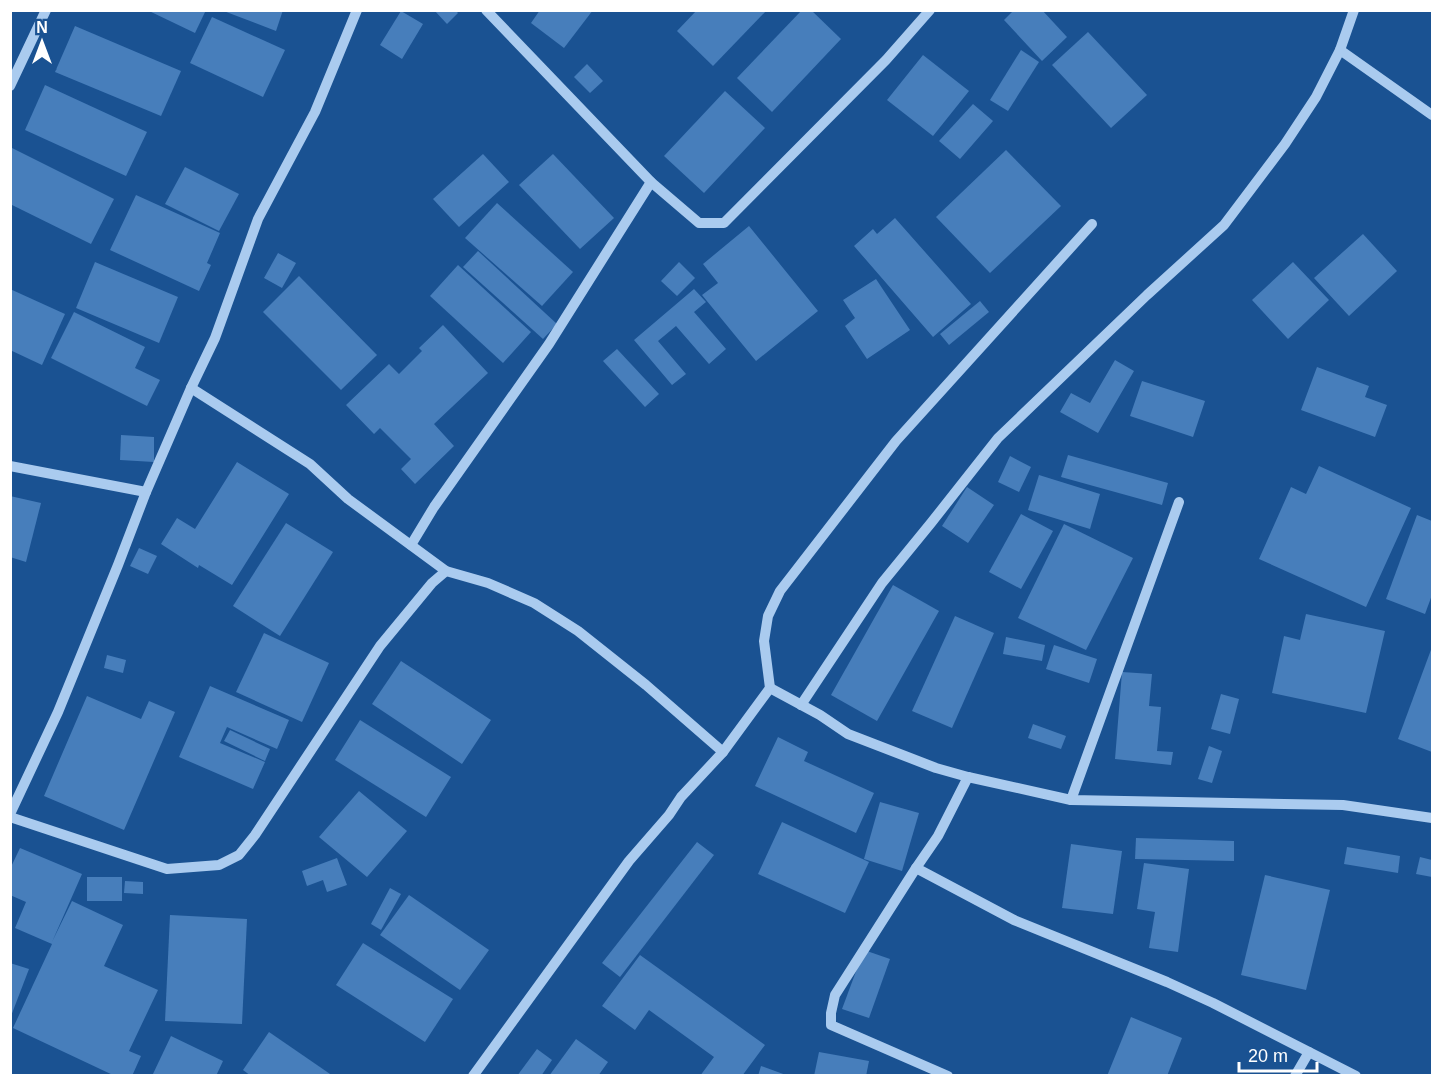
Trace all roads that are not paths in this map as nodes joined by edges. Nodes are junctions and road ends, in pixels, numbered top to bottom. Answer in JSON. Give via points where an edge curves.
{"nodes":[{"id":1,"x":46,"y":10,"type":"edge"},
{"id":2,"x":357,"y":10,"type":"edge"},
{"id":3,"x":486,"y":10,"type":"edge"},
{"id":4,"x":930,"y":10,"type":"edge"},
{"id":5,"x":1354,"y":10,"type":"edge"},
{"id":6,"x":1340,"y":50,"type":"junction"},
{"id":7,"x":10,"y":86,"type":"edge"},
{"id":8,"x":1432,"y":115,"type":"edge"},
{"id":9,"x":651,"y":182,"type":"junction"},
{"id":10,"x":1092,"y":224,"type":"dead end"},
{"id":11,"x":191,"y":388,"type":"junction"},
{"id":12,"x":10,"y":466,"type":"edge"},
{"id":13,"x":146,"y":492,"type":"junction"},
{"id":14,"x":1179,"y":502,"type":"dead end"},
{"id":15,"x":411,"y":545,"type":"junction"},
{"id":16,"x":446,"y":571,"type":"junction"},
{"id":17,"x":770,"y":688,"type":"junction"},
{"id":18,"x":801,"y":705,"type":"junction"},
{"id":19,"x":723,"y":752,"type":"junction"},
{"id":20,"x":968,"y":777,"type":"junction"},
{"id":21,"x":1071,"y":800,"type":"junction"},
{"id":22,"x":10,"y":815,"type":"edge"},
{"id":23,"x":1432,"y":818,"type":"edge"},
{"id":24,"x":916,"y":867,"type":"junction"},
{"id":25,"x":1309,"y":1052,"type":"junction"},
{"id":26,"x":473,"y":1076,"type":"edge"},
{"id":27,"x":948,"y":1076,"type":"edge"},
{"id":28,"x":1294,"y":1076,"type":"edge"},
{"id":29,"x":1356,"y":1076,"type":"edge"}],
"edges":[{"from":1,"to":7,"type":"street"},
{"from":2,"to":11,"type":"street","via":[[315,112],[258,219],[215,338]]},
{"from":3,"to":9,"type":"street"},
{"from":4,"to":9,"type":"street","via":[[886,60],[724,223],[699,223]]},
{"from":5,"to":6,"type":"street"},
{"from":6,"to":8,"type":"street"},
{"from":6,"to":18,"type":"street","via":[[1316,97],[1285,144],[1224,225],[998,438],[882,583]]},
{"from":9,"to":15,"type":"street","via":[[549,344]]},
{"from":10,"to":17,"type":"street","via":[[896,441],[780,591],[768,616],[764,641]]},
{"from":11,"to":13,"type":"street"},
{"from":11,"to":15,"type":"street","via":[[310,464],[348,499]]},
{"from":12,"to":13,"type":"street"},
{"from":13,"to":22,"type":"street","via":[[58,712]]},
{"from":14,"to":21,"type":"street"},
{"from":15,"to":16,"type":"street"},
{"from":16,"to":19,"type":"street","via":[[488,583],[534,603],[578,631]]},
{"from":16,"to":22,"type":"street","via":[[380,646],[239,855],[219,865],[167,869]]},
{"from":17,"to":18,"type":"street"},
{"from":17,"to":19,"type":"street"},
{"from":18,"to":20,"type":"street","via":[[848,734]]},
{"from":19,"to":26,"type":"street","via":[[629,861]]},
{"from":20,"to":21,"type":"street"},
{"from":20,"to":24,"type":"street","via":[[938,836]]},
{"from":21,"to":23,"type":"street","via":[[1343,806]]},
{"from":24,"to":25,"type":"street","via":[[1014,920],[1176,986]]},
{"from":24,"to":27,"type":"street","via":[[835,995],[831,1025]]},
{"from":25,"to":28,"type":"street"},
{"from":25,"to":29,"type":"street"}]}
